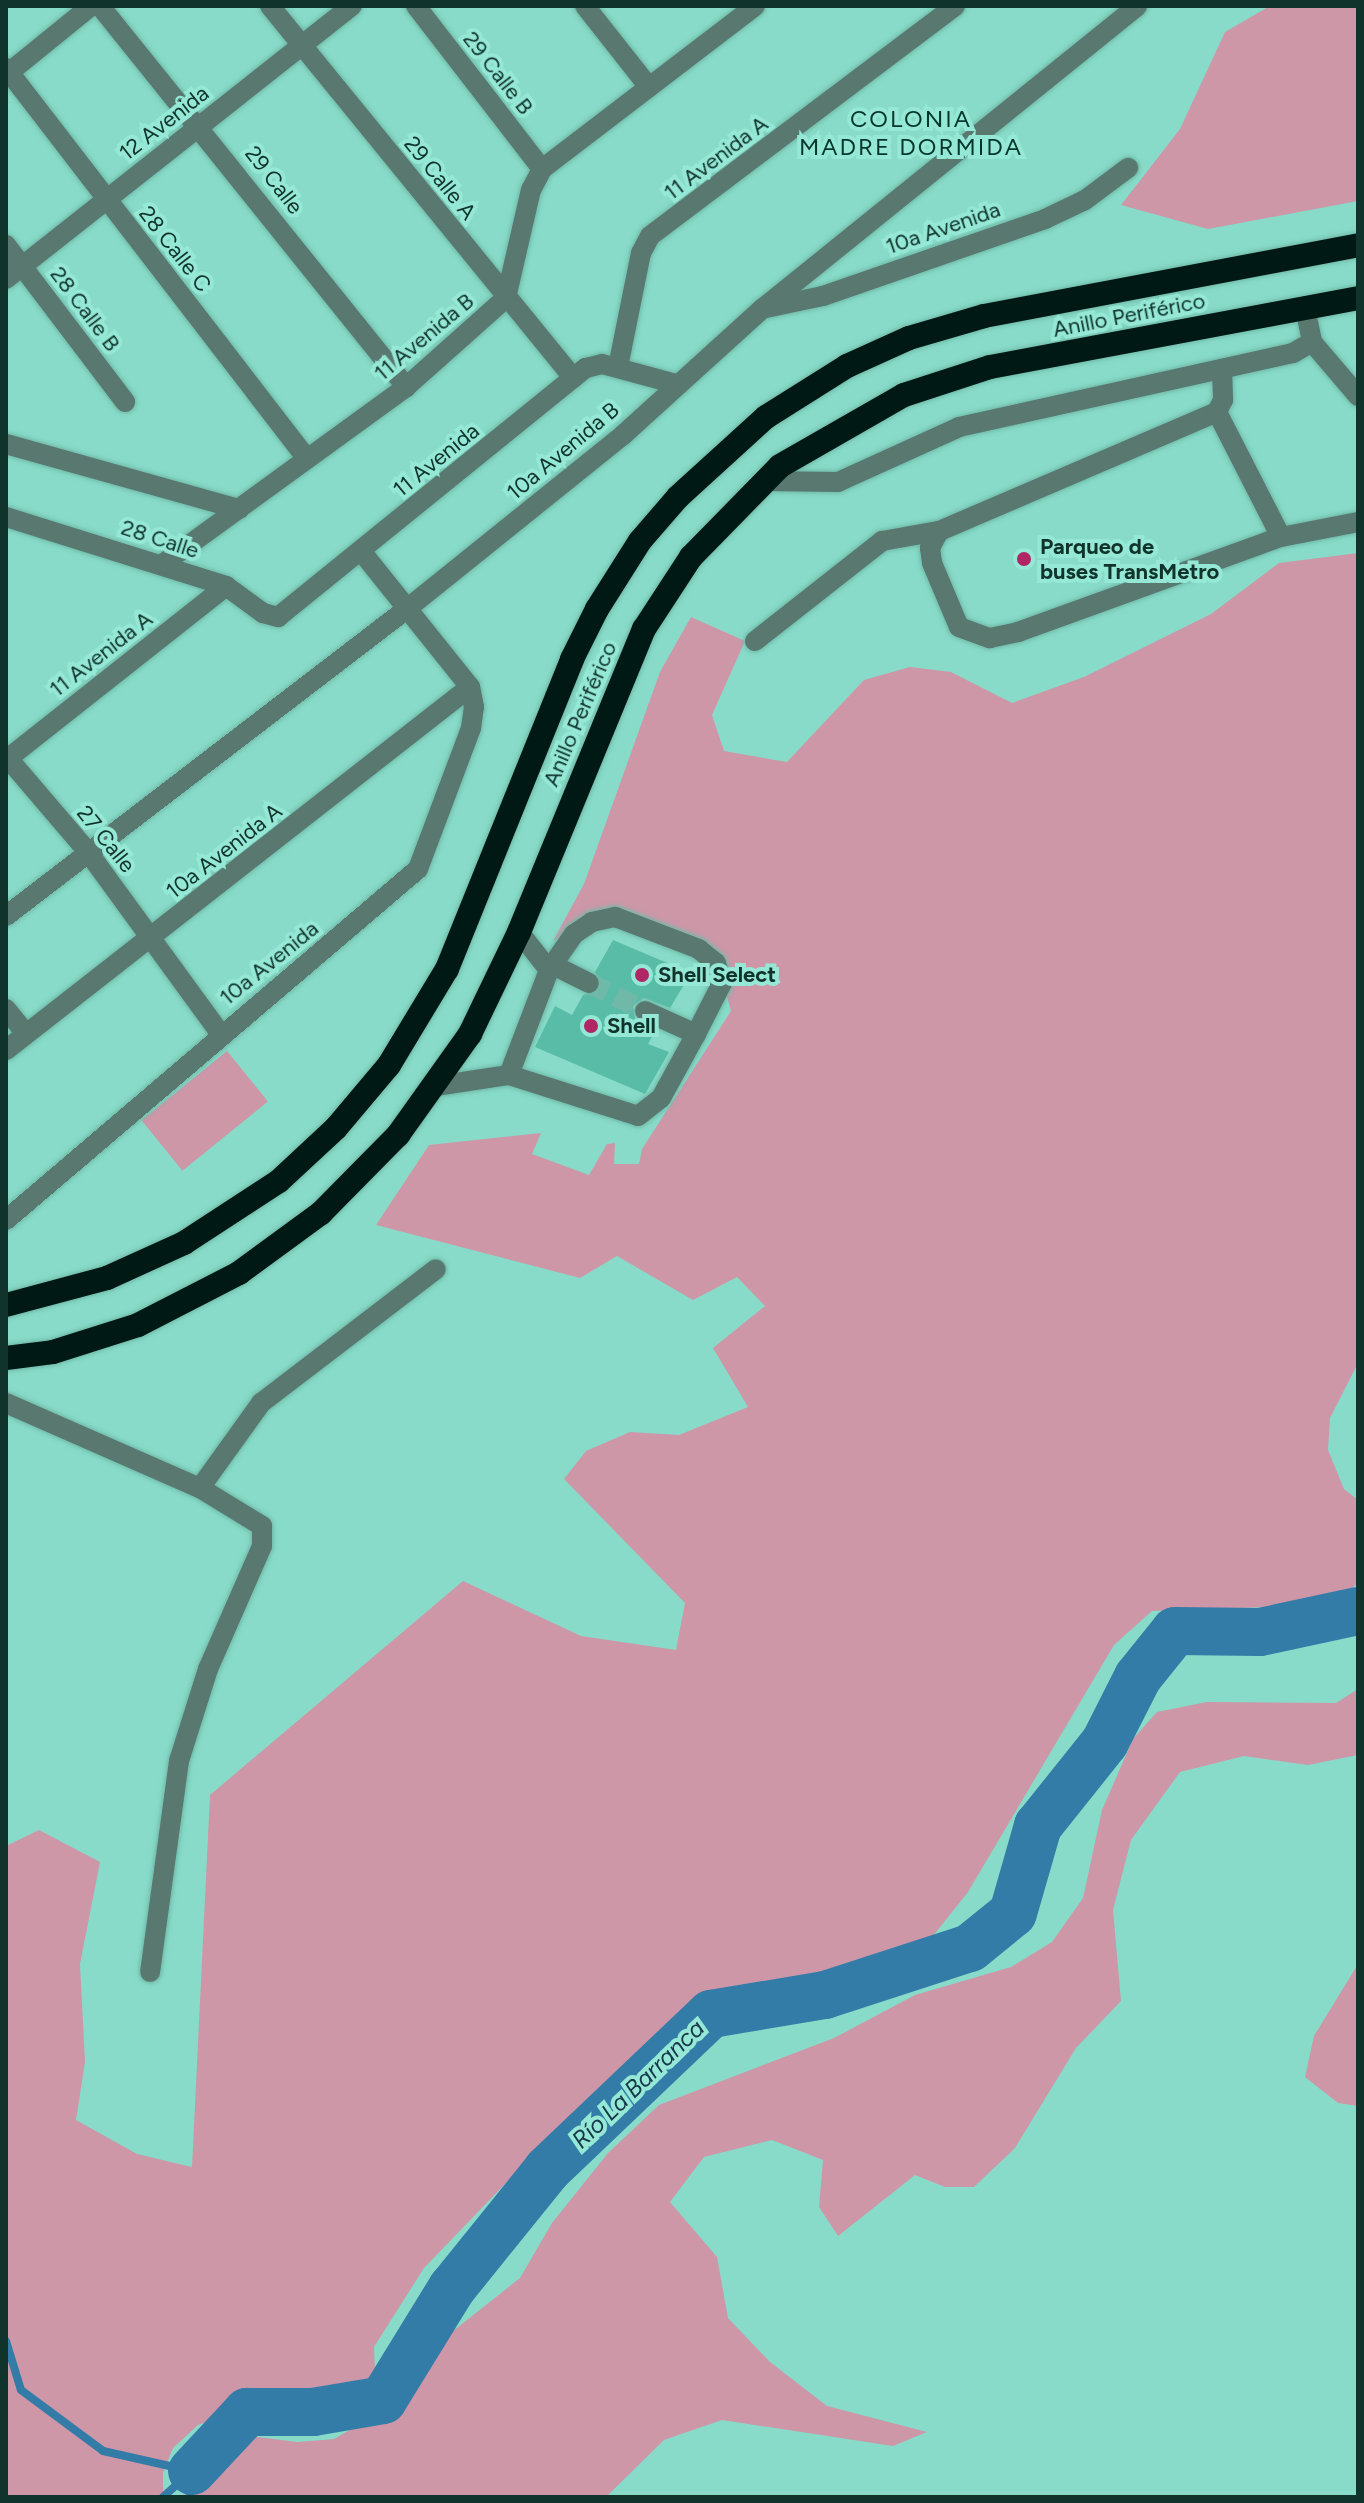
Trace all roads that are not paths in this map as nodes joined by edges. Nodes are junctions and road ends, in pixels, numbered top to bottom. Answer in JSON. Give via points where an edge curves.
{"nodes":[{"id":1,"x":91,"y":6,"type":"edge"},
{"id":2,"x":100,"y":6,"type":"edge"},
{"id":3,"x":270,"y":6,"type":"edge"},
{"id":4,"x":352,"y":6,"type":"edge"},
{"id":5,"x":416,"y":6,"type":"edge"},
{"id":6,"x":585,"y":6,"type":"edge"},
{"id":7,"x":955,"y":6,"type":"edge"},
{"id":8,"x":1137,"y":6,"type":"edge"},
{"id":9,"x":750,"y":7,"type":"edge"},
{"id":10,"x":302,"y":46,"type":"junction"},
{"id":11,"x":7,"y":72,"type":"edge"},
{"id":12,"x":649,"y":87,"type":"junction"},
{"id":13,"x":201,"y":125,"type":"junction"},
{"id":14,"x":1128,"y":168,"type":"dead end"},
{"id":15,"x":542,"y":169,"type":"junction"},
{"id":16,"x":107,"y":199,"type":"junction"},
{"id":17,"x":6,"y":245,"type":"edge"},
{"id":18,"x":1358,"y":245,"type":"edge"},
{"id":19,"x":14,"y":272,"type":"edge"},
{"id":20,"x":506,"y":298,"type":"junction"},
{"id":21,"x":1358,"y":298,"type":"edge"},
{"id":22,"x":1305,"y":308,"type":"junction"},
{"id":23,"x":762,"y":309,"type":"junction"},
{"id":24,"x":1312,"y":342,"type":"junction"},
{"id":25,"x":618,"y":367,"type":"junction"},
{"id":26,"x":1222,"y":369,"type":"junction"},
{"id":27,"x":573,"y":378,"type":"junction"},
{"id":28,"x":676,"y":384,"type":"junction"},
{"id":29,"x":406,"y":387,"type":"junction"},
{"id":30,"x":1358,"y":396,"type":"edge"},
{"id":31,"x":125,"y":402,"type":"dead end"},
{"id":32,"x":1217,"y":412,"type":"junction"},
{"id":33,"x":6,"y":444,"type":"edge"},
{"id":34,"x":307,"y":459,"type":"junction"},
{"id":35,"x":764,"y":481,"type":"junction"},
{"id":36,"x":239,"y":509,"type":"junction"},
{"id":37,"x":6,"y":517,"type":"edge"},
{"id":38,"x":1358,"y":522,"type":"edge"},
{"id":39,"x":939,"y":531,"type":"junction"},
{"id":40,"x":1281,"y":537,"type":"junction"},
{"id":41,"x":362,"y":552,"type":"junction"},
{"id":42,"x":164,"y":563,"type":"junction"},
{"id":43,"x":226,"y":586,"type":"junction"},
{"id":44,"x":290,"y":608,"type":"joint"},
{"id":45,"x":408,"y":608,"type":"junction"},
{"id":46,"x":755,"y":641,"type":"dead end"},
{"id":47,"x":470,"y":687,"type":"junction"},
{"id":48,"x":7,"y":758,"type":"edge"},
{"id":49,"x":88,"y":852,"type":"junction"},
{"id":50,"x":6,"y":916,"type":"edge"},
{"id":51,"x":519,"y":932,"type":"junction"},
{"id":52,"x":153,"y":938,"type":"junction"},
{"id":53,"x":551,"y":967,"type":"junction"},
{"id":54,"x":589,"y":983,"type":"tunnel mouth"},
{"id":55,"x":6,"y":1009,"type":"edge"},
{"id":56,"x":645,"y":1011,"type":"tunnel mouth"},
{"id":57,"x":220,"y":1033,"type":"junction"},
{"id":58,"x":26,"y":1034,"type":"junction"},
{"id":59,"x":696,"y":1034,"type":"junction"},
{"id":60,"x":6,"y":1050,"type":"edge"},
{"id":61,"x":509,"y":1075,"type":"junction"},
{"id":62,"x":436,"y":1086,"type":"junction"},
{"id":63,"x":6,"y":1220,"type":"edge"},
{"id":64,"x":436,"y":1269,"type":"dead end"},
{"id":65,"x":6,"y":1305,"type":"edge"},
{"id":66,"x":6,"y":1358,"type":"edge"},
{"id":67,"x":6,"y":1403,"type":"edge"},
{"id":68,"x":200,"y":1488,"type":"junction"},
{"id":69,"x":150,"y":1972,"type":"dead end"}],
"edges":[{"from":1,"to":11,"type":"street"},
{"from":2,"to":13,"type":"street","name":"29 Calle"},
{"from":3,"to":10,"type":"street","name":"29 Calle A"},
{"from":4,"to":10,"type":"street","name":"12 Avenida"},
{"from":5,"to":15,"type":"street","name":"29 Calle B"},
{"from":6,"to":12,"type":"street"},
{"from":7,"to":25,"type":"street","name":"11 Avenida A","via":[[650,236],[641,253]]},
{"from":8,"to":23,"type":"street","name":"10a Avenida B"},
{"from":9,"to":12,"type":"street"},
{"from":10,"to":13,"type":"street","name":"12 Avenida"},
{"from":10,"to":20,"type":"street","name":"29 Calle A"},
{"from":11,"to":16,"type":"street","name":"28 Calle C"},
{"from":12,"to":15,"type":"street"},
{"from":13,"to":16,"type":"street","name":"12 Avenida"},
{"from":13,"to":29,"type":"street","name":"29 Calle"},
{"from":14,"to":23,"type":"street","name":"10a Avenida","via":[[1085,200],[1045,219],[823,296]]},
{"from":15,"to":20,"type":"street","name":"11 Avenida B","via":[[531,190]]},
{"from":16,"to":19,"type":"street","name":"12 Avenida"},
{"from":16,"to":34,"type":"street","name":"28 Calle C"},
{"from":17,"to":19,"type":"street","name":"28 Calle B"},
{"from":18,"to":65,"type":"highway","name":"Anillo Periférico","via":[[984,316],[909,338],[847,366],[766,417],[678,497],[640,541],[597,609],[447,969],[389,1065],[336,1128],[279,1181],[184,1243],[107,1278]]},
{"from":19,"to":31,"type":"street","name":"28 Calle B"},
{"from":20,"to":27,"type":"street","name":"29 Calle A"},
{"from":20,"to":29,"type":"street","name":"11 Avenida B"},
{"from":21,"to":22,"type":"highway","name":"Anillo Periférico"},
{"from":22,"to":24,"type":"street"},
{"from":22,"to":35,"type":"highway","name":"Anillo Periférico","via":[[976,372],[904,395],[832,432]]},
{"from":23,"to":28,"type":"street","name":"10a Avenida B"},
{"from":24,"to":26,"type":"street","via":[[1293,353]]},
{"from":24,"to":30,"type":"street"},
{"from":25,"to":27,"type":"street","name":"11 Avenida","via":[[602,364]]},
{"from":25,"to":28,"type":"street"},
{"from":26,"to":32,"type":"street","via":[[1223,400]]},
{"from":26,"to":35,"type":"street","via":[[959,427],[838,482]]},
{"from":27,"to":41,"type":"street","name":"11 Avenida"},
{"from":28,"to":45,"type":"street","name":"10a Avenida B","via":[[623,435]]},
{"from":29,"to":34,"type":"street","name":"11 Avenida B"},
{"from":32,"to":39,"type":"street"},
{"from":32,"to":40,"type":"street"},
{"from":33,"to":36,"type":"street"},
{"from":34,"to":36,"type":"street","name":"11 Avenida B"},
{"from":35,"to":51,"type":"highway","name":"Anillo Periférico","via":[[691,557],[644,629]]},
{"from":36,"to":42,"type":"street","name":"11 Avenida B"},
{"from":37,"to":42,"type":"street","name":"28 Calle"},
{"from":38,"to":40,"type":"street"},
{"from":39,"to":40,"type":"street","via":[[930,548],[932,563],[959,627],[971,636],[990,638]]},
{"from":39,"to":46,"type":"street","via":[[882,541]]},
{"from":41,"to":44,"type":"street","name":"11 Avenida"},
{"from":41,"to":45,"type":"street"},
{"from":42,"to":43,"type":"street","name":"28 Calle"},
{"from":43,"to":44,"type":"street","name":"28 Calle","via":[[263,613],[278,617]]},
{"from":43,"to":48,"type":"street","name":"11 Avenida A"},
{"from":45,"to":47,"type":"street"},
{"from":45,"to":49,"type":"street","name":"10a Avenida B"},
{"from":47,"to":52,"type":"street","name":"10a Avenida A"},
{"from":47,"to":57,"type":"street","name":"10a Avenida","via":[[471,728],[418,869]]},
{"from":48,"to":49,"type":"street","name":"27 Calle"},
{"from":49,"to":50,"type":"street","name":"10a Avenida B"},
{"from":49,"to":52,"type":"street","name":"27 Calle"},
{"from":51,"to":53,"type":"street"},
{"from":51,"to":62,"type":"highway","name":"Anillo Periférico","via":[[470,1034]]},
{"from":52,"to":57,"type":"street","name":"27 Calle"},
{"from":52,"to":58,"type":"street","name":"10a Avenida A"},
{"from":53,"to":54,"type":"street"},
{"from":53,"to":59,"type":"street","via":[[574,934],[592,922],[615,917],[699,949],[716,963],[722,983]]},
{"from":53,"to":61,"type":"street"},
{"from":55,"to":58,"type":"street"},
{"from":56,"to":59,"type":"street"},
{"from":57,"to":63,"type":"street","name":"10a Avenida"},
{"from":58,"to":60,"type":"street","name":"10a Avenida A"},
{"from":59,"to":61,"type":"street","via":[[661,1098],[638,1116]]},
{"from":61,"to":62,"type":"street"},
{"from":62,"to":66,"type":"highway","name":"Anillo Periférico","via":[[398,1135],[321,1213],[239,1273],[138,1325],[53,1352]]},
{"from":64,"to":68,"type":"street","via":[[261,1403]]},
{"from":67,"to":68,"type":"street"},
{"from":68,"to":69,"type":"street","via":[[262,1526],[262,1546],[208,1669],[179,1761]]}]}
